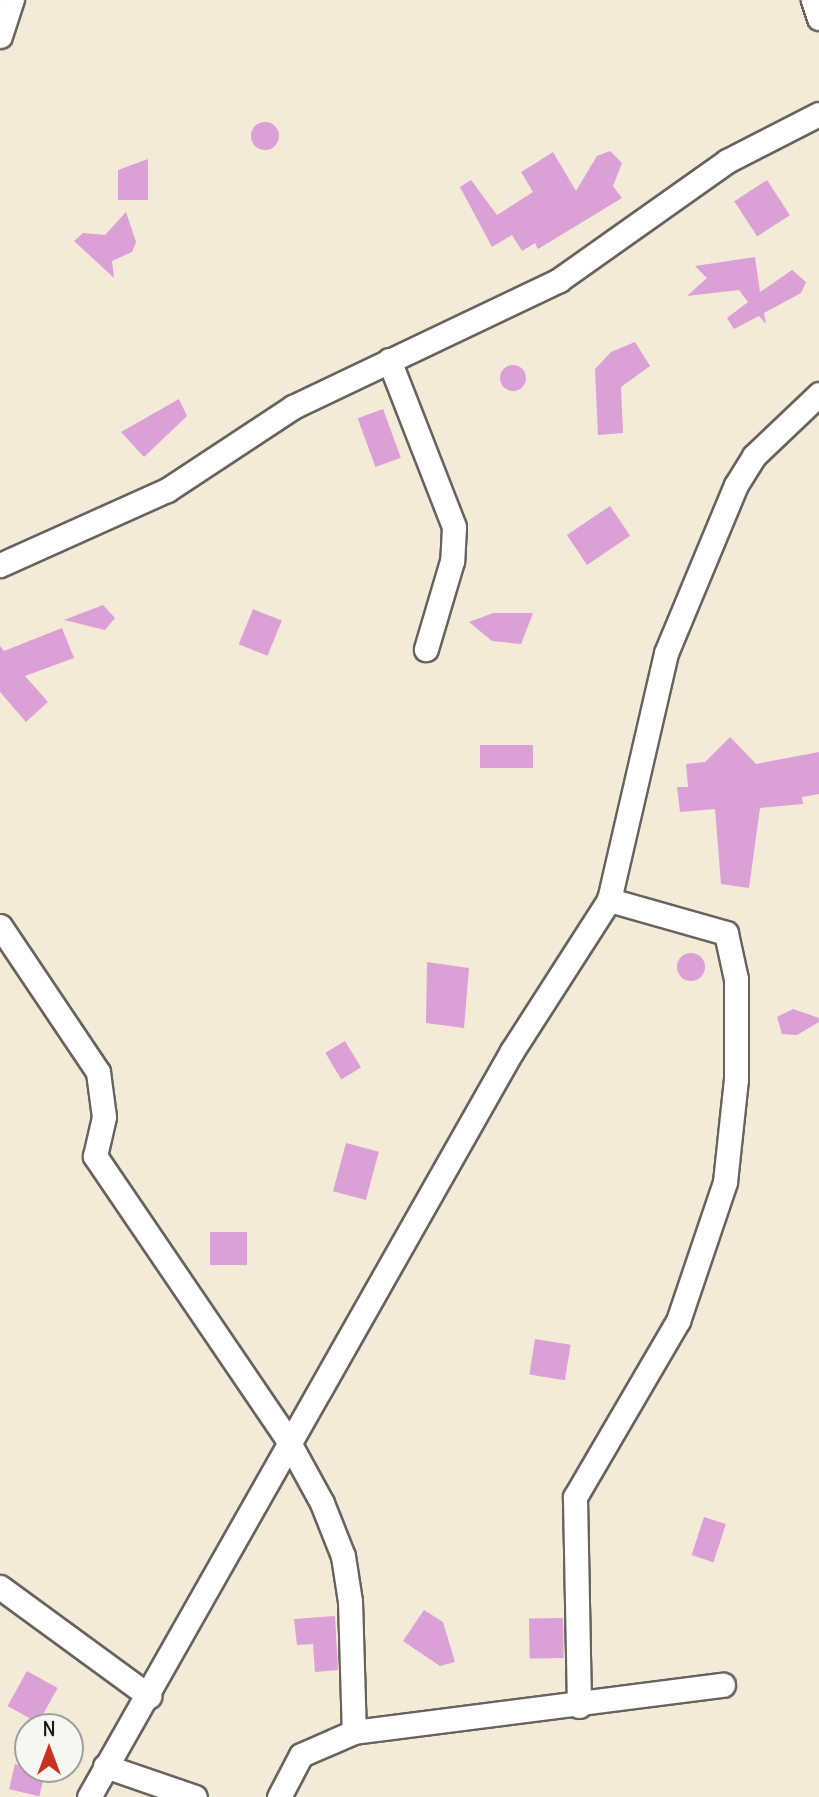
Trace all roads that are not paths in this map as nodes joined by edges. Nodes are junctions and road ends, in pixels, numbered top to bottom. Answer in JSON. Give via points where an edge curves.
{"nodes":[{"id":1,"x":12,"y":0,"type":"edge"},
{"id":2,"x":813,"y":0,"type":"edge"},
{"id":3,"x":819,"y":18,"type":"edge"},
{"id":4,"x":0,"y":36,"type":"edge"},
{"id":5,"x":819,"y":114,"type":"edge"},
{"id":6,"x":389,"y":360,"type":"junction"},
{"id":7,"x":819,"y":394,"type":"edge"},
{"id":8,"x":0,"y":565,"type":"edge"},
{"id":9,"x":426,"y":649,"type":"dead end"},
{"id":10,"x":609,"y":900,"type":"junction"},
{"id":11,"x":0,"y":926,"type":"edge"},
{"id":12,"x":287,"y":1439,"type":"junction"},
{"id":13,"x":0,"y":1587,"type":"edge"},
{"id":14,"x":723,"y":1685,"type":"dead end"},
{"id":15,"x":149,"y":1696,"type":"junction"},
{"id":16,"x":579,"y":1706,"type":"junction"},
{"id":17,"x":354,"y":1732,"type":"junction"},
{"id":18,"x":105,"y":1766,"type":"junction"},
{"id":19,"x":89,"y":1797,"type":"edge"},
{"id":20,"x":195,"y":1797,"type":"edge"},
{"id":21,"x":279,"y":1797,"type":"edge"}],
"edges":[{"from":1,"to":4,"type":"street"},
{"from":2,"to":3,"type":"street"},
{"from":5,"to":6,"type":"street","via":[[727,160],[559,280]]},
{"from":6,"to":8,"type":"street","via":[[293,407],[167,490]]},
{"from":6,"to":9,"type":"street","via":[[454,527],[452,561]]},
{"from":7,"to":10,"type":"street","via":[[754,456],[736,485],[671,641]]},
{"from":10,"to":12,"type":"street","via":[[512,1051]]},
{"from":10,"to":16,"type":"street","via":[[726,933],[736,979],[736,1079],[725,1182],[678,1321],[575,1497]]},
{"from":11,"to":12,"type":"street","via":[[99,1072],[104,1117],[95,1156]]},
{"from":12,"to":15,"type":"street"},
{"from":12,"to":17,"type":"street","via":[[343,1556]]},
{"from":13,"to":15,"type":"street"},
{"from":14,"to":16,"type":"street"},
{"from":15,"to":18,"type":"street"},
{"from":16,"to":17,"type":"street"},
{"from":17,"to":21,"type":"street","via":[[301,1755]]},
{"from":18,"to":19,"type":"street"},
{"from":18,"to":20,"type":"street"}]}
